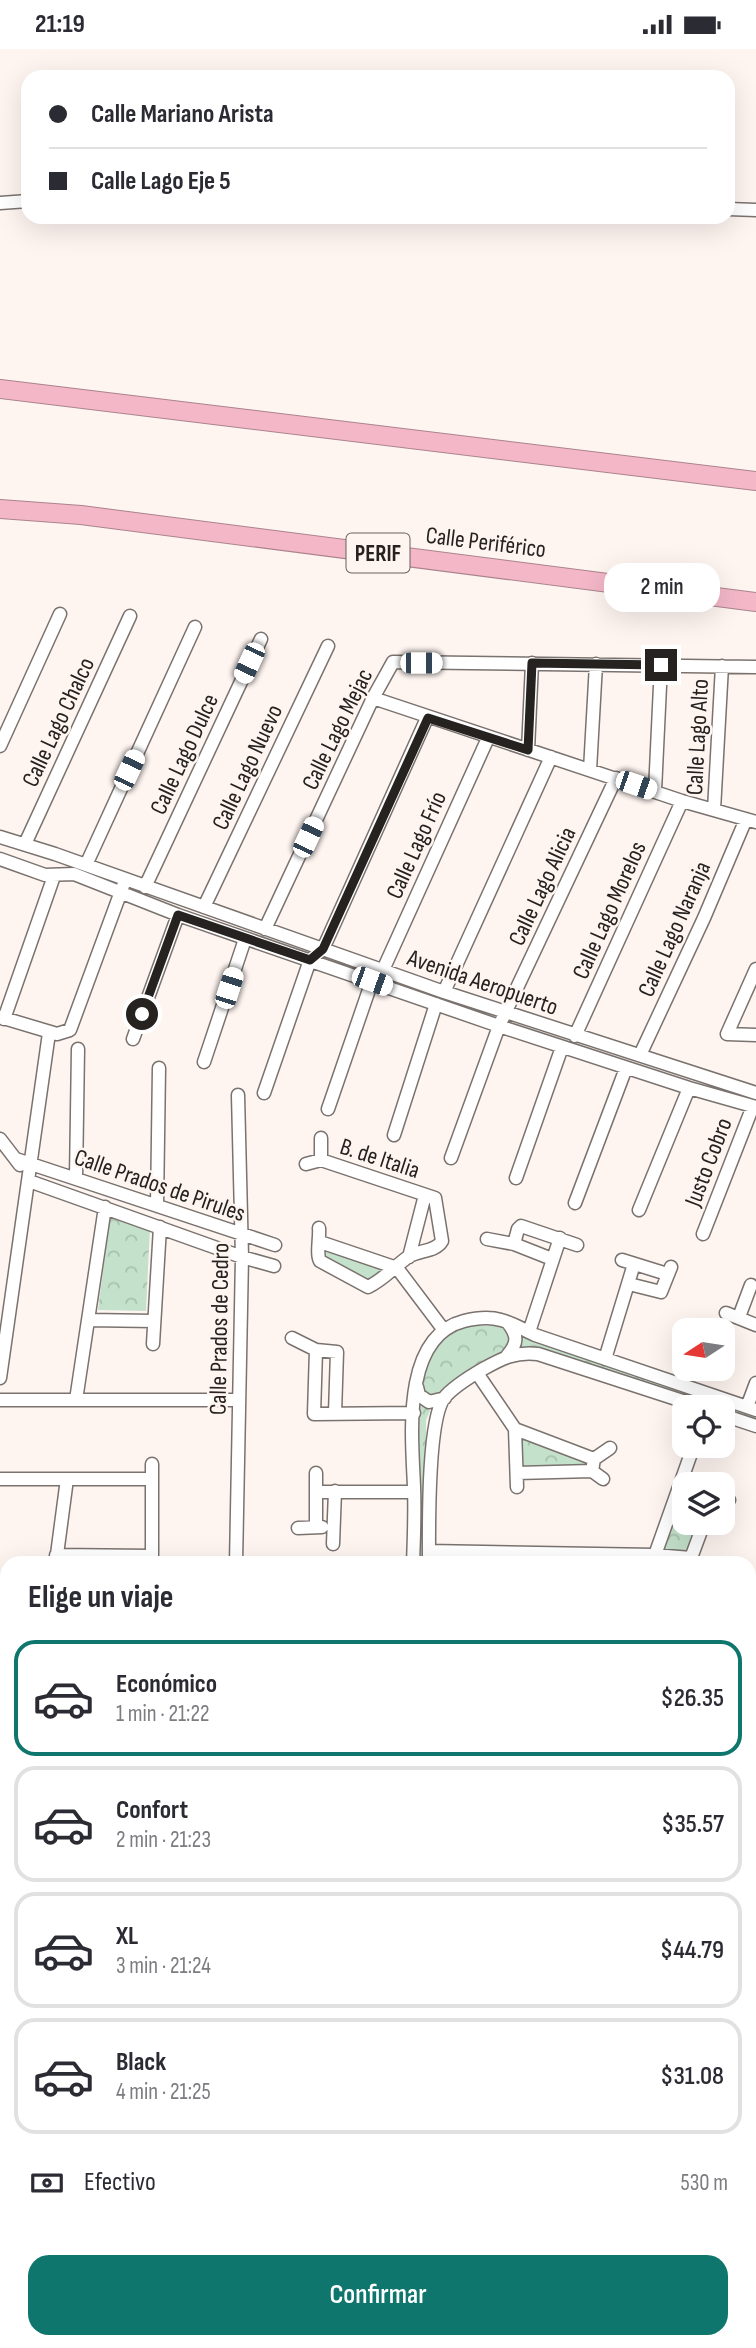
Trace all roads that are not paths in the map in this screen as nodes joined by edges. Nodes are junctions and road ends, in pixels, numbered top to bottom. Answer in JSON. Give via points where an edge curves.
{"nodes":[{"id":1,"x":21,"y":202,"type":"edge"},
{"id":2,"x":0,"y":203,"type":"edge"},
{"id":3,"x":735,"y":209,"type":"edge"},
{"id":4,"x":756,"y":210,"type":"edge"},
{"id":5,"x":0,"y":389,"type":"edge"},
{"id":6,"x":756,"y":481,"type":"edge"},
{"id":7,"x":0,"y":509,"type":"edge"},
{"id":8,"x":756,"y":602,"type":"edge"},
{"id":9,"x":60,"y":614,"type":"dead end"},
{"id":10,"x":130,"y":616,"type":"dead end"},
{"id":11,"x":195,"y":627,"type":"dead end"},
{"id":12,"x":261,"y":639,"type":"dead end"},
{"id":13,"x":328,"y":646,"type":"dead end"},
{"id":14,"x":532,"y":663,"type":"junction"},
{"id":15,"x":596,"y":664,"type":"junction"},
{"id":16,"x":661,"y":665,"type":"junction"},
{"id":17,"x":722,"y":666,"type":"junction"},
{"id":18,"x":756,"y":667,"type":"edge"},
{"id":19,"x":373,"y":698,"type":"junction"},
{"id":20,"x":428,"y":718,"type":"junction"},
{"id":21,"x":488,"y":738,"type":"junction"},
{"id":22,"x":0,"y":745,"type":"edge"},
{"id":23,"x":528,"y":750,"type":"junction"},
{"id":24,"x":551,"y":757,"type":"junction"},
{"id":25,"x":590,"y":770,"type":"junction"},
{"id":26,"x":616,"y":778,"type":"junction"},
{"id":27,"x":655,"y":791,"type":"junction"},
{"id":28,"x":682,"y":801,"type":"junction"},
{"id":29,"x":713,"y":810,"type":"junction"},
{"id":30,"x":751,"y":821,"type":"edge"},
{"id":31,"x":0,"y":837,"type":"edge"},
{"id":32,"x":25,"y":844,"type":"junction"},
{"id":33,"x":0,"y":859,"type":"edge"},
{"id":34,"x":86,"y":865,"type":"junction"},
{"id":35,"x":54,"y":876,"type":"junction"},
{"id":36,"x":125,"y":879,"type":"junction"},
{"id":37,"x":145,"y":887,"type":"junction"},
{"id":38,"x":121,"y":893,"type":"junction"},
{"id":39,"x":204,"y":907,"type":"junction"},
{"id":40,"x":178,"y":915,"type":"junction"},
{"id":41,"x":265,"y":929,"type":"junction"},
{"id":42,"x":245,"y":939,"type":"junction"},
{"id":43,"x":323,"y":949,"type":"junction"},
{"id":44,"x":310,"y":960,"type":"junction"},
{"id":45,"x":383,"y":970,"type":"junction"},
{"id":46,"x":756,"y":971,"type":"edge"},
{"id":47,"x":372,"y":981,"type":"junction"},
{"id":48,"x":444,"y":992,"type":"junction"},
{"id":49,"x":436,"y":1004,"type":"junction"},
{"id":50,"x":505,"y":1012,"type":"junction"},
{"id":51,"x":2,"y":1018,"type":"edge"},
{"id":52,"x":499,"y":1026,"type":"junction"},
{"id":53,"x":49,"y":1033,"type":"junction"},
{"id":54,"x":756,"y":1035,"type":"edge"},
{"id":55,"x":575,"y":1036,"type":"junction"},
{"id":56,"x":133,"y":1039,"type":"dead end"},
{"id":57,"x":562,"y":1047,"type":"junction"},
{"id":58,"x":78,"y":1049,"type":"dead end"},
{"id":59,"x":640,"y":1055,"type":"junction"},
{"id":60,"x":204,"y":1062,"type":"dead end"},
{"id":61,"x":159,"y":1068,"type":"dead end"},
{"id":62,"x":626,"y":1068,"type":"junction"},
{"id":63,"x":689,"y":1088,"type":"junction"},
{"id":64,"x":264,"y":1093,"type":"dead end"},
{"id":65,"x":238,"y":1095,"type":"dead end"},
{"id":66,"x":755,"y":1102,"type":"edge"},
{"id":67,"x":328,"y":1109,"type":"dead end"},
{"id":68,"x":394,"y":1135,"type":"dead end"},
{"id":69,"x":321,"y":1137,"type":"dead end"},
{"id":70,"x":0,"y":1139,"type":"edge"},
{"id":71,"x":451,"y":1158,"type":"dead end"},
{"id":72,"x":16,"y":1159,"type":"junction"},
{"id":73,"x":321,"y":1160,"type":"junction"},
{"id":74,"x":31,"y":1164,"type":"junction"},
{"id":75,"x":306,"y":1164,"type":"dead end"},
{"id":76,"x":76,"y":1178,"type":"junction"},
{"id":77,"x":516,"y":1178,"type":"dead end"},
{"id":78,"x":29,"y":1181,"type":"junction"},
{"id":79,"x":425,"y":1195,"type":"junction"},
{"id":80,"x":575,"y":1203,"type":"dead end"},
{"id":81,"x":157,"y":1206,"type":"junction"},
{"id":82,"x":105,"y":1207,"type":"junction"},
{"id":83,"x":639,"y":1210,"type":"dead end"},
{"id":84,"x":160,"y":1227,"type":"junction"},
{"id":85,"x":319,"y":1228,"type":"dead end"},
{"id":86,"x":703,"y":1234,"type":"dead end"},
{"id":87,"x":240,"y":1235,"type":"junction"},
{"id":88,"x":487,"y":1238,"type":"dead end"},
{"id":89,"x":560,"y":1238,"type":"junction"},
{"id":90,"x":320,"y":1243,"type":"junction"},
{"id":91,"x":514,"y":1244,"type":"junction"},
{"id":92,"x":275,"y":1245,"type":"dead end"},
{"id":93,"x":577,"y":1245,"type":"dead end"},
{"id":94,"x":242,"y":1257,"type":"junction"},
{"id":95,"x":409,"y":1257,"type":"junction"},
{"id":96,"x":552,"y":1259,"type":"junction"},
{"id":97,"x":274,"y":1266,"type":"dead end"},
{"id":98,"x":397,"y":1268,"type":"junction"},
{"id":99,"x":629,"y":1284,"type":"junction"},
{"id":100,"x":751,"y":1285,"type":"dead end"},
{"id":101,"x":751,"y":1303,"type":"edge"},
{"id":102,"x":726,"y":1313,"type":"dead end"},
{"id":103,"x":739,"y":1317,"type":"junction"},
{"id":104,"x":88,"y":1319,"type":"junction"},
{"id":105,"x":154,"y":1321,"type":"junction"},
{"id":106,"x":508,"y":1323,"type":"junction"},
{"id":107,"x":756,"y":1325,"type":"edge"},
{"id":108,"x":443,"y":1329,"type":"junction"},
{"id":109,"x":529,"y":1332,"type":"junction"},
{"id":110,"x":292,"y":1338,"type":"dead end"},
{"id":111,"x":153,"y":1344,"type":"dead end"},
{"id":112,"x":316,"y":1350,"type":"junction"},
{"id":113,"x":507,"y":1356,"type":"junction"},
{"id":114,"x":605,"y":1359,"type":"junction"},
{"id":115,"x":477,"y":1373,"type":"junction"},
{"id":116,"x":0,"y":1378,"type":"edge"},
{"id":117,"x":416,"y":1383,"type":"junction"},
{"id":118,"x":756,"y":1383,"type":"edge"},
{"id":119,"x":444,"y":1398,"type":"junction"},
{"id":120,"x":672,"y":1398,"type":"edge"},
{"id":121,"x":0,"y":1400,"type":"edge"},
{"id":122,"x":76,"y":1400,"type":"junction"},
{"id":123,"x":239,"y":1400,"type":"junction"},
{"id":124,"x":752,"y":1408,"type":"edge"},
{"id":125,"x":335,"y":1413,"type":"junction"},
{"id":126,"x":414,"y":1413,"type":"junction"},
{"id":127,"x":735,"y":1419,"type":"edge"},
{"id":128,"x":756,"y":1426,"type":"edge"},
{"id":129,"x":515,"y":1429,"type":"junction"},
{"id":130,"x":610,"y":1448,"type":"dead end"},
{"id":131,"x":152,"y":1464,"type":"dead end"},
{"id":132,"x":596,"y":1469,"type":"junction"},
{"id":133,"x":316,"y":1473,"type":"dead end"},
{"id":134,"x":517,"y":1473,"type":"junction"},
{"id":135,"x":0,"y":1479,"type":"edge"},
{"id":136,"x":67,"y":1479,"type":"junction"},
{"id":137,"x":152,"y":1479,"type":"junction"},
{"id":138,"x":517,"y":1487,"type":"dead end"},
{"id":139,"x":334,"y":1491,"type":"junction"},
{"id":140,"x":316,"y":1492,"type":"junction"},
{"id":141,"x":414,"y":1492,"type":"junction"},
{"id":142,"x":672,"y":1511,"type":"edge"},
{"id":143,"x":316,"y":1527,"type":"junction"},
{"id":144,"x":333,"y":1527,"type":"junction"},
{"id":145,"x":298,"y":1528,"type":"dead end"},
{"id":146,"x":700,"y":1535,"type":"edge"},
{"id":147,"x":333,"y":1544,"type":"dead end"},
{"id":148,"x":655,"y":1555,"type":"junction"},
{"id":149,"x":56,"y":1556,"type":"edge"},
{"id":150,"x":152,"y":1556,"type":"edge"},
{"id":151,"x":236,"y":1556,"type":"edge"},
{"id":152,"x":414,"y":1556,"type":"edge"},
{"id":153,"x":429,"y":1556,"type":"edge"},
{"id":154,"x":542,"y":1556,"type":"edge"},
{"id":155,"x":662,"y":1556,"type":"edge"},
{"id":156,"x":692,"y":1556,"type":"edge"}],
"edges":[{"from":1,"to":2,"type":"street"},
{"from":3,"to":4,"type":"street"},
{"from":5,"to":6,"type":"highway"},
{"from":7,"to":8,"type":"highway","name":"Calle Periférico","number":"PERIF","via":[[81,515]]},
{"from":9,"to":22,"type":"street"},
{"from":10,"to":32,"type":"street","name":"Calle Lago Chalco"},
{"from":11,"to":34,"type":"street"},
{"from":12,"to":37,"type":"street","name":"Calle Lago Dulce"},
{"from":13,"to":39,"type":"street","name":"Calle Lago Nuevo"},
{"from":14,"to":15,"type":"street"},
{"from":14,"to":19,"type":"street","name":"Calle Lago Mejac","via":[[393,662]]},
{"from":14,"to":23,"type":"street"},
{"from":15,"to":16,"type":"street"},
{"from":15,"to":25,"type":"street"},
{"from":16,"to":17,"type":"street"},
{"from":16,"to":27,"type":"street"},
{"from":17,"to":18,"type":"street"},
{"from":17,"to":29,"type":"street","name":"Calle Lago Alto"},
{"from":19,"to":20,"type":"street"},
{"from":19,"to":41,"type":"street","name":"Calle Lago Mejac"},
{"from":20,"to":21,"type":"street"},
{"from":20,"to":43,"type":"street"},
{"from":21,"to":23,"type":"street"},
{"from":21,"to":45,"type":"street","name":"Calle Lago Frío"},
{"from":23,"to":24,"type":"street"},
{"from":24,"to":25,"type":"street"},
{"from":24,"to":48,"type":"street"},
{"from":25,"to":26,"type":"street"},
{"from":26,"to":27,"type":"street"},
{"from":26,"to":50,"type":"street","name":"Calle Lago Alicia"},
{"from":27,"to":28,"type":"street"},
{"from":28,"to":29,"type":"street"},
{"from":28,"to":55,"type":"street","name":"Calle Lago Morelos"},
{"from":29,"to":30,"type":"street"},
{"from":30,"to":59,"type":"street","name":"Calle Lago Naranja"},
{"from":31,"to":32,"type":"street","name":"Avenida Aeropuerto"},
{"from":32,"to":34,"type":"street","name":"Avenida Aeropuerto"},
{"from":33,"to":35,"type":"street","name":"Avenida Aeropuerto"},
{"from":34,"to":36,"type":"street","name":"Avenida Aeropuerto"},
{"from":35,"to":38,"type":"street","name":"Avenida Aeropuerto","via":[[74,874]]},
{"from":35,"to":51,"type":"street"},
{"from":36,"to":37,"type":"street","name":"Avenida Aeropuerto"},
{"from":36,"to":38,"type":"street"},
{"from":37,"to":39,"type":"street","name":"Avenida Aeropuerto"},
{"from":38,"to":40,"type":"street","name":"Avenida Aeropuerto"},
{"from":38,"to":53,"type":"street","via":[[70,1030]]},
{"from":39,"to":41,"type":"street","name":"Avenida Aeropuerto"},
{"from":40,"to":42,"type":"street","name":"Avenida Aeropuerto"},
{"from":40,"to":56,"type":"street"},
{"from":41,"to":43,"type":"street","name":"Avenida Aeropuerto"},
{"from":42,"to":44,"type":"street","name":"Avenida Aeropuerto"},
{"from":42,"to":60,"type":"street"},
{"from":43,"to":44,"type":"street"},
{"from":43,"to":45,"type":"street","name":"Avenida Aeropuerto"},
{"from":44,"to":47,"type":"street","name":"Avenida Aeropuerto"},
{"from":44,"to":64,"type":"street"},
{"from":45,"to":48,"type":"street","name":"Avenida Aeropuerto"},
{"from":46,"to":54,"type":"street","via":[[727,1034]]},
{"from":47,"to":49,"type":"street","name":"Avenida Aeropuerto"},
{"from":47,"to":67,"type":"street"},
{"from":48,"to":50,"type":"street","name":"Avenida Aeropuerto"},
{"from":49,"to":52,"type":"street","name":"Avenida Aeropuerto"},
{"from":49,"to":68,"type":"street"},
{"from":50,"to":52,"type":"street","name":"Calle Lago Alicia"},
{"from":50,"to":55,"type":"street","name":"Avenida Aeropuerto"},
{"from":51,"to":53,"type":"street"},
{"from":52,"to":57,"type":"street","name":"Avenida Aeropuerto"},
{"from":52,"to":71,"type":"street","name":"Calle Lago Alicia"},
{"from":53,"to":74,"type":"street"},
{"from":55,"to":59,"type":"street","name":"Avenida Aeropuerto"},
{"from":57,"to":62,"type":"street","name":"Avenida Aeropuerto"},
{"from":57,"to":77,"type":"street"},
{"from":58,"to":76,"type":"street"},
{"from":59,"to":66,"type":"street","name":"Avenida Aeropuerto"},
{"from":61,"to":81,"type":"street"},
{"from":62,"to":63,"type":"street","name":"Avenida Aeropuerto"},
{"from":62,"to":80,"type":"street"},
{"from":63,"to":66,"type":"street","name":"Avenida Aeropuerto"},
{"from":63,"to":83,"type":"street"},
{"from":65,"to":87,"type":"street","name":"Calle Prados de Cedro"},
{"from":66,"to":86,"type":"street","name":"Justo Cobro"},
{"from":69,"to":73,"type":"street","name":"B. de Italia"},
{"from":70,"to":72,"type":"street"},
{"from":72,"to":74,"type":"street","name":"Calle Prados de Pirules"},
{"from":72,"to":78,"type":"street"},
{"from":73,"to":75,"type":"street","name":"B. de Italia"},
{"from":73,"to":79,"type":"street","name":"B. de Italia"},
{"from":74,"to":76,"type":"street","name":"Calle Prados de Pirules"},
{"from":74,"to":78,"type":"street"},
{"from":76,"to":81,"type":"street","name":"Calle Prados de Pirules"},
{"from":78,"to":82,"type":"street","name":"Calle Prados de Pirules"},
{"from":78,"to":116,"type":"street"},
{"from":79,"to":95,"type":"street","name":"B. de Italia"},
{"from":79,"to":95,"type":"street","name":"B. de Italia","via":[[437,1200],[442,1243]]},
{"from":81,"to":87,"type":"street","name":"Calle Prados de Pirules"},
{"from":82,"to":84,"type":"street","name":"Calle Prados de Pirules"},
{"from":82,"to":104,"type":"street"},
{"from":84,"to":94,"type":"street","name":"Calle Prados de Pirules"},
{"from":84,"to":105,"type":"street"},
{"from":85,"to":90,"type":"street"},
{"from":87,"to":92,"type":"street","name":"Calle Prados de Pirules"},
{"from":87,"to":94,"type":"street","name":"Calle Prados de Cedro"},
{"from":88,"to":91,"type":"street"},
{"from":89,"to":91,"type":"street","via":[[519,1227]]},
{"from":89,"to":93,"type":"street"},
{"from":89,"to":96,"type":"street"},
{"from":90,"to":98,"type":"street"},
{"from":90,"to":98,"type":"street","name":"B. de Italia","via":[[320,1261],[367,1287]]},
{"from":91,"to":96,"type":"street"},
{"from":94,"to":97,"type":"street","name":"Calle Prados de Pirules"},
{"from":94,"to":123,"type":"street","name":"Calle Prados de Cedro"},
{"from":95,"to":98,"type":"street","name":"B. de Italia"},
{"from":96,"to":109,"type":"street"},
{"from":98,"to":108,"type":"street"},
{"from":99,"to":99,"type":"street","via":[[628,1262],[669,1271],[662,1292]]},
{"from":99,"to":114,"type":"street"},
{"from":100,"to":101,"type":"street"},
{"from":101,"to":103,"type":"street"},
{"from":102,"to":103,"type":"street"},
{"from":103,"to":107,"type":"street"},
{"from":104,"to":105,"type":"street"},
{"from":104,"to":122,"type":"street"},
{"from":105,"to":111,"type":"street"},
{"from":106,"to":108,"type":"street","via":[[478,1318]]},
{"from":106,"to":109,"type":"street"},
{"from":106,"to":113,"type":"street","via":[[516,1339]]},
{"from":108,"to":117,"type":"street","via":[[422,1358]]},
{"from":109,"to":114,"type":"street"},
{"from":110,"to":112,"type":"street"},
{"from":112,"to":125,"type":"street","via":[[337,1352]]},
{"from":112,"to":125,"type":"street","via":[[313,1412]]},
{"from":113,"to":115,"type":"street"},
{"from":113,"to":120,"type":"street","via":[[538,1354]]},
{"from":114,"to":124,"type":"street"},
{"from":115,"to":119,"type":"street"},
{"from":115,"to":129,"type":"street"},
{"from":117,"to":119,"type":"street","via":[[424,1400]]},
{"from":117,"to":126,"type":"street"},
{"from":118,"to":124,"type":"street"},
{"from":119,"to":153,"type":"street","via":[[433,1427]]},
{"from":121,"to":122,"type":"street"},
{"from":122,"to":123,"type":"street"},
{"from":123,"to":151,"type":"street","name":"Calle Prados de Cedro"},
{"from":125,"to":126,"type":"street"},
{"from":126,"to":141,"type":"street"},
{"from":127,"to":128,"type":"street"},
{"from":129,"to":132,"type":"street"},
{"from":129,"to":134,"type":"street"},
{"from":130,"to":132,"type":"street"},
{"from":131,"to":137,"type":"street"},
{"from":132,"to":134,"type":"street"},
{"from":133,"to":140,"type":"street"},
{"from":134,"to":138,"type":"street"},
{"from":135,"to":136,"type":"street"},
{"from":136,"to":137,"type":"street"},
{"from":136,"to":149,"type":"street"},
{"from":137,"to":150,"type":"street"},
{"from":139,"to":140,"type":"street"},
{"from":139,"to":141,"type":"street"},
{"from":139,"to":144,"type":"street"},
{"from":140,"to":143,"type":"street"},
{"from":141,"to":152,"type":"street"},
{"from":142,"to":148,"type":"street"},
{"from":143,"to":144,"type":"street"},
{"from":143,"to":145,"type":"street"},
{"from":144,"to":147,"type":"street"},
{"from":146,"to":156,"type":"street"},
{"from":148,"to":154,"type":"street"},
{"from":148,"to":155,"type":"street"}]}
